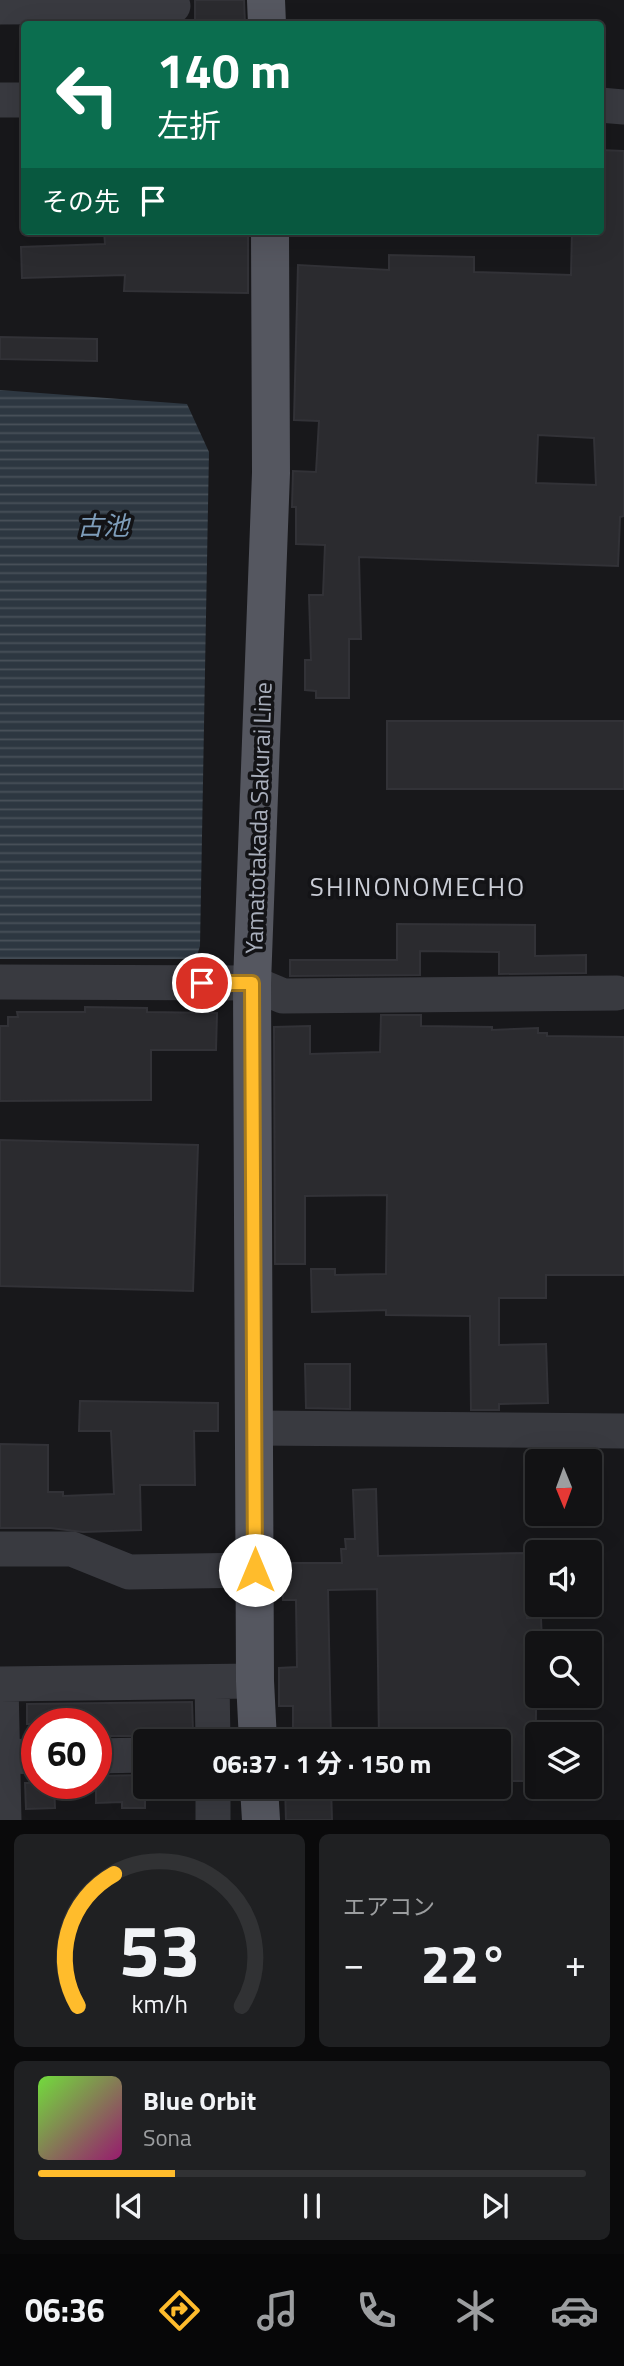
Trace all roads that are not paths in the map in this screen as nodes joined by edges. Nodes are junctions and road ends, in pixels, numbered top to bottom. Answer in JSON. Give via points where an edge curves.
{"nodes":[{"id":1,"x":266,"y":0,"type":"edge"},
{"id":2,"x":14,"y":5,"type":"edge"},
{"id":3,"x":173,"y":10,"type":"edge"},
{"id":4,"x":267,"y":21,"type":"edge"},
{"id":5,"x":0,"y":100,"type":"edge"},
{"id":6,"x":21,"y":100,"type":"edge"},
{"id":7,"x":604,"y":105,"type":"edge"},
{"id":8,"x":624,"y":107,"type":"edge"},
{"id":9,"x":270,"y":235,"type":"edge"},
{"id":10,"x":0,"y":982,"type":"edge"},
{"id":11,"x":252,"y":983,"type":"junction"},
{"id":12,"x":617,"y":993,"type":"dead end"},
{"id":13,"x":254,"y":1428,"type":"junction"},
{"id":14,"x":624,"y":1431,"type":"edge"},
{"id":15,"x":0,"y":1549,"type":"edge"},
{"id":16,"x":255,"y":1570,"type":"junction"},
{"id":17,"x":256,"y":1681,"type":"junction"},
{"id":18,"x":212,"y":1682,"type":"junction"},
{"id":19,"x":0,"y":1684,"type":"edge"},
{"id":20,"x":213,"y":1729,"type":"edge"},
{"id":21,"x":258,"y":1729,"type":"edge"},
{"id":22,"x":133,"y":1755,"type":"edge"},
{"id":23,"x":21,"y":1756,"type":"edge"},
{"id":24,"x":112,"y":1756,"type":"edge"},
{"id":25,"x":1,"y":1757,"type":"edge"},
{"id":26,"x":213,"y":1799,"type":"edge"},
{"id":27,"x":260,"y":1799,"type":"edge"},
{"id":28,"x":4,"y":1820,"type":"edge"},
{"id":29,"x":213,"y":1820,"type":"edge"},
{"id":30,"x":261,"y":1820,"type":"edge"}],
"edges":[{"from":1,"to":4,"type":"main road"},
{"from":2,"to":3,"type":"street"},
{"from":5,"to":6,"type":"street"},
{"from":7,"to":8,"type":"street"},
{"from":9,"to":11,"type":"main road","name":"Yamatotakada Sakurai Line","via":[[271,473]]},
{"from":10,"to":11,"type":"street"},
{"from":11,"to":12,"type":"street","via":[[283,996]]},
{"from":11,"to":13,"type":"main road","name":"Yamatotakada Sakurai Line"},
{"from":13,"to":14,"type":"street"},
{"from":13,"to":16,"type":"main road","name":"Yamatotakada Sakurai Line"},
{"from":15,"to":16,"type":"street","via":[[72,1549],[129,1572]]},
{"from":16,"to":17,"type":"main road","name":"Yamatotakada Sakurai Line"},
{"from":17,"to":18,"type":"street"},
{"from":17,"to":21,"type":"main road","name":"Yamatotakada Sakurai Line"},
{"from":18,"to":19,"type":"street"},
{"from":18,"to":20,"type":"street"},
{"from":19,"to":25,"type":"street"},
{"from":22,"to":24,"type":"street"},
{"from":23,"to":25,"type":"street"},
{"from":25,"to":28,"type":"street"},
{"from":26,"to":29,"type":"street"},
{"from":27,"to":30,"type":"main road"}]}
